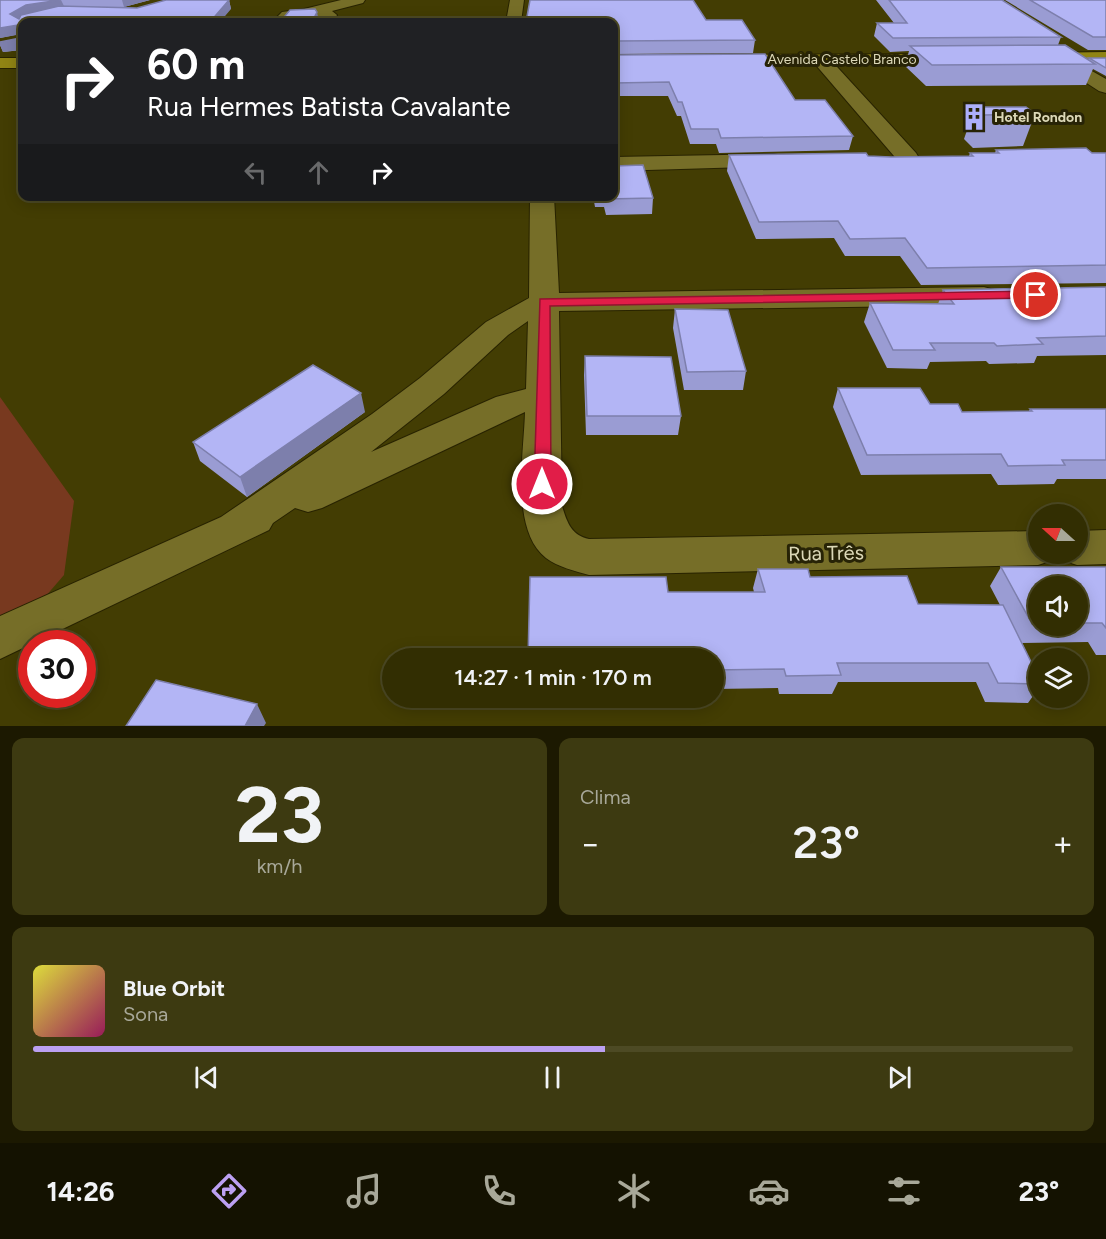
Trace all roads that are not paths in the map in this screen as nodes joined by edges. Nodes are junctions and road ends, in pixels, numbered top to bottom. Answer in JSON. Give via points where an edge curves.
{"nodes":[{"id":1,"x":358,"y":0,"type":"edge"},
{"id":2,"x":516,"y":0,"type":"edge"},
{"id":3,"x":308,"y":13,"type":"junction"},
{"id":4,"x":284,"y":18,"type":"edge"},
{"id":5,"x":328,"y":18,"type":"edge"},
{"id":6,"x":514,"y":18,"type":"edge"},
{"id":7,"x":1058,"y":49,"type":"junction"},
{"id":8,"x":1106,"y":57,"type":"edge"},
{"id":9,"x":1024,"y":58,"type":"edge"},
{"id":10,"x":965,"y":59,"type":"edge"},
{"id":11,"x":706,"y":60,"type":"edge"},
{"id":12,"x":821,"y":60,"type":"junction"},
{"id":13,"x":0,"y":63,"type":"edge"},
{"id":14,"x":18,"y":63,"type":"edge"},
{"id":15,"x":1106,"y":87,"type":"edge"},
{"id":16,"x":885,"y":158,"type":"edge"},
{"id":17,"x":908,"y":158,"type":"junction"},
{"id":18,"x":932,"y":158,"type":"edge"},
{"id":19,"x":790,"y":160,"type":"edge"},
{"id":20,"x":618,"y":164,"type":"edge"},
{"id":21,"x":542,"y":201,"type":"edge"},
{"id":22,"x":1010,"y":296,"type":"edge"},
{"id":23,"x":544,"y":302,"type":"junction"},
{"id":24,"x":543,"y":396,"type":"junction"},
{"id":25,"x":236,"y":527,"type":"junction"},
{"id":26,"x":1106,"y":547,"type":"edge"},
{"id":27,"x":1028,"y":548,"type":"edge"},
{"id":28,"x":1088,"y":548,"type":"edge"},
{"id":29,"x":0,"y":638,"type":"edge"}],
"edges":[{"from":1,"to":3,"type":"street"},
{"from":2,"to":6,"type":"street"},
{"from":3,"to":4,"type":"street"},
{"from":3,"to":5,"type":"street","via":[[326,14]]},
{"from":7,"to":8,"type":"highway","via":[[1084,58]]},
{"from":7,"to":9,"type":"highway"},
{"from":7,"to":15,"type":"street"},
{"from":10,"to":12,"type":"highway","name":"Avenida Castelo Branco"},
{"from":11,"to":12,"type":"highway","name":"Avenida Castelo Branco"},
{"from":12,"to":17,"type":"street"},
{"from":13,"to":14,"type":"highway"},
{"from":16,"to":17,"type":"street"},
{"from":17,"to":18,"type":"street"},
{"from":19,"to":20,"type":"street"},
{"from":21,"to":23,"type":"street","name":"Rua Três"},
{"from":22,"to":23,"type":"street"},
{"from":23,"to":24,"type":"street","name":"Rua Três"},
{"from":23,"to":25,"type":"street","via":[[500,324],[449,373],[363,441]]},
{"from":24,"to":25,"type":"street","via":[[508,405],[380,466]]},
{"from":24,"to":27,"type":"street","name":"Rua Três","via":[[542,506],[556,544],[572,553],[614,557]]},
{"from":25,"to":29,"type":"street"},
{"from":26,"to":28,"type":"street"}]}
